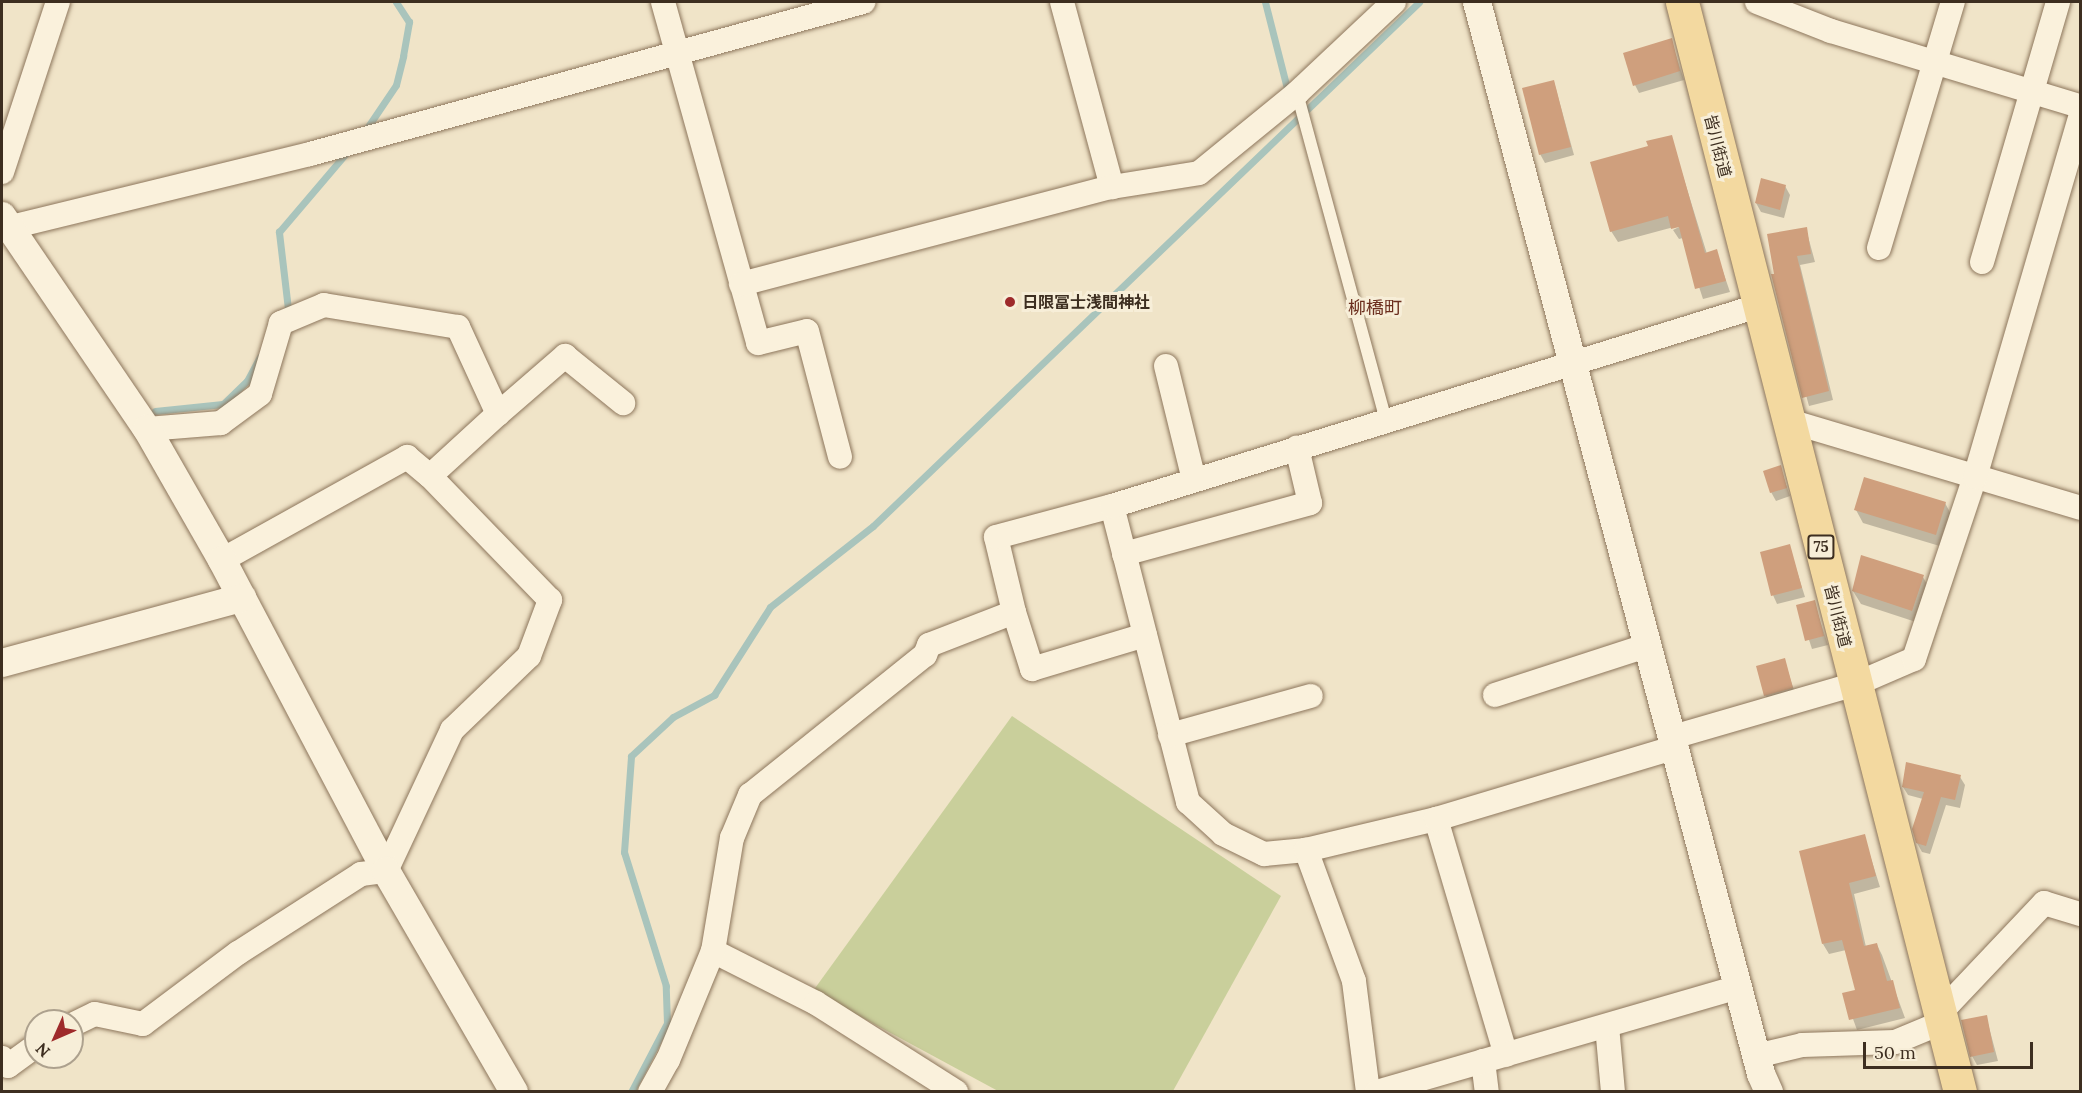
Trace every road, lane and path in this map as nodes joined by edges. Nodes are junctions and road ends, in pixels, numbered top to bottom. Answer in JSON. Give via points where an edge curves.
{"nodes":[{"id":1,"x":58,"y":2,"type":"edge"},
{"id":2,"x":663,"y":2,"type":"edge"},
{"id":3,"x":863,"y":2,"type":"edge"},
{"id":4,"x":1062,"y":2,"type":"edge"},
{"id":5,"x":1394,"y":2,"type":"edge"},
{"id":6,"x":1477,"y":2,"type":"edge"},
{"id":7,"x":1682,"y":2,"type":"edge"},
{"id":8,"x":1757,"y":2,"type":"edge"},
{"id":9,"x":1953,"y":2,"type":"edge"},
{"id":10,"x":2058,"y":2,"type":"edge"},
{"id":11,"x":677,"y":54,"type":"junction"},
{"id":12,"x":1932,"y":63,"type":"junction"},
{"id":13,"x":2031,"y":91,"type":"junction"},
{"id":14,"x":1297,"y":93,"type":"junction"},
{"id":15,"x":2080,"y":106,"type":"edge"},
{"id":16,"x":2080,"y":118,"type":"edge"},
{"id":17,"x":2,"y":172,"type":"edge"},
{"id":18,"x":1112,"y":187,"type":"junction"},
{"id":19,"x":6,"y":222,"type":"edge"},
{"id":20,"x":1878,"y":248,"type":"dead end"},
{"id":21,"x":1982,"y":262,"type":"dead end"},
{"id":22,"x":741,"y":284,"type":"junction"},
{"id":23,"x":1758,"y":306,"type":"junction"},
{"id":24,"x":1575,"y":364,"type":"junction"},
{"id":25,"x":1166,"y":366,"type":"dead end"},
{"id":26,"x":622,"y":403,"type":"dead end"},
{"id":27,"x":498,"y":414,"type":"junction"},
{"id":28,"x":1386,"y":420,"type":"junction"},
{"id":29,"x":1789,"y":421,"type":"junction"},
{"id":30,"x":147,"y":429,"type":"junction"},
{"id":31,"x":1297,"y":448,"type":"junction"},
{"id":32,"x":840,"y":457,"type":"dead end"},
{"id":33,"x":430,"y":476,"type":"junction"},
{"id":34,"x":1976,"y":477,"type":"junction"},
{"id":35,"x":1194,"y":480,"type":"junction"},
{"id":36,"x":1112,"y":506,"type":"junction"},
{"id":37,"x":2080,"y":508,"type":"edge"},
{"id":38,"x":1124,"y":554,"type":"junction"},
{"id":39,"x":222,"y":560,"type":"junction"},
{"id":40,"x":242,"y":598,"type":"junction"},
{"id":41,"x":1014,"y":612,"type":"junction"},
{"id":42,"x":1145,"y":635,"type":"junction"},
{"id":43,"x":1649,"y":645,"type":"junction"},
{"id":44,"x":2,"y":663,"type":"edge"},
{"id":45,"x":1856,"y":684,"type":"junction"},
{"id":46,"x":1495,"y":695,"type":"dead end"},
{"id":47,"x":1311,"y":696,"type":"dead end"},
{"id":48,"x":1170,"y":735,"type":"junction"},
{"id":49,"x":1674,"y":742,"type":"junction"},
{"id":50,"x":1436,"y":819,"type":"junction"},
{"id":51,"x":1306,"y":850,"type":"junction"},
{"id":52,"x":386,"y":871,"type":"junction"},
{"id":53,"x":2080,"y":914,"type":"edge"},
{"id":54,"x":713,"y":951,"type":"junction"},
{"id":55,"x":1738,"y":987,"type":"junction"},
{"id":56,"x":1942,"y":1017,"type":"junction"},
{"id":57,"x":84,"y":1019,"type":"edge"},
{"id":58,"x":1607,"y":1026,"type":"junction"},
{"id":59,"x":24,"y":1055,"type":"edge"},
{"id":60,"x":2,"y":1058,"type":"edge"},
{"id":61,"x":1494,"y":1058,"type":"junction"},
{"id":62,"x":1760,"y":1078,"type":"edge"},
{"id":63,"x":514,"y":1092,"type":"edge"},
{"id":64,"x":650,"y":1092,"type":"edge"},
{"id":65,"x":956,"y":1092,"type":"edge"},
{"id":66,"x":1368,"y":1092,"type":"edge"},
{"id":67,"x":1377,"y":1092,"type":"edge"},
{"id":68,"x":1487,"y":1092,"type":"edge"},
{"id":69,"x":1614,"y":1092,"type":"edge"},
{"id":70,"x":1960,"y":1092,"type":"edge"}],
"edges":[{"from":1,"to":17,"type":"street"},
{"from":2,"to":11,"type":"street"},
{"from":3,"to":11,"type":"street"},
{"from":4,"to":18,"type":"street"},
{"from":5,"to":14,"type":"street"},
{"from":6,"to":24,"type":"street"},
{"from":7,"to":23,"type":"main road","name":"皆川街道","number":"75"},
{"from":8,"to":12,"type":"street","via":[[1831,31]]},
{"from":9,"to":12,"type":"street"},
{"from":10,"to":13,"type":"street"},
{"from":11,"to":19,"type":"street","via":[[310,154]]},
{"from":11,"to":22,"type":"street"},
{"from":12,"to":13,"type":"street"},
{"from":12,"to":20,"type":"street"},
{"from":13,"to":15,"type":"street"},
{"from":13,"to":21,"type":"street"},
{"from":14,"to":18,"type":"street","via":[[1199,173]]},
{"from":14,"to":28,"type":"lane"},
{"from":16,"to":34,"type":"street"},
{"from":18,"to":22,"type":"street"},
{"from":19,"to":30,"type":"street"},
{"from":22,"to":32,"type":"street","via":[[758,343],[807,331]]},
{"from":23,"to":24,"type":"street"},
{"from":23,"to":29,"type":"main road","name":"皆川街道","number":"75"},
{"from":24,"to":28,"type":"street"},
{"from":24,"to":43,"type":"street"},
{"from":25,"to":35,"type":"street"},
{"from":26,"to":27,"type":"street","via":[[565,356]]},
{"from":27,"to":30,"type":"street","via":[[458,327],[324,305],[280,323],[260,394],[221,423]]},
{"from":27,"to":33,"type":"street"},
{"from":28,"to":31,"type":"street"},
{"from":29,"to":34,"type":"street"},
{"from":29,"to":45,"type":"main road","name":"皆川街道","number":"75"},
{"from":30,"to":39,"type":"street"},
{"from":31,"to":35,"type":"street"},
{"from":31,"to":38,"type":"street","via":[[1310,502]]},
{"from":33,"to":39,"type":"street","via":[[407,458]]},
{"from":33,"to":52,"type":"street","via":[[550,600],[529,656],[452,730]]},
{"from":34,"to":37,"type":"street"},
{"from":34,"to":45,"type":"street","via":[[1914,659]]},
{"from":35,"to":36,"type":"street"},
{"from":36,"to":38,"type":"street"},
{"from":36,"to":41,"type":"street","via":[[996,537]]},
{"from":38,"to":42,"type":"street"},
{"from":39,"to":40,"type":"street"},
{"from":40,"to":44,"type":"street"},
{"from":40,"to":52,"type":"street"},
{"from":41,"to":42,"type":"street","via":[[1032,669]]},
{"from":41,"to":54,"type":"street","via":[[929,645],[925,655],[750,795],[732,838]]},
{"from":42,"to":48,"type":"street"},
{"from":43,"to":46,"type":"street"},
{"from":43,"to":49,"type":"street"},
{"from":45,"to":49,"type":"street"},
{"from":45,"to":56,"type":"main road","name":"皆川街道","number":"75"},
{"from":47,"to":48,"type":"street"},
{"from":48,"to":51,"type":"street","via":[[1188,802],[1223,834],[1264,854]]},
{"from":49,"to":50,"type":"street"},
{"from":49,"to":55,"type":"street"},
{"from":50,"to":51,"type":"street"},
{"from":50,"to":61,"type":"street"},
{"from":51,"to":66,"type":"street","via":[[1354,981]]},
{"from":52,"to":57,"type":"street","via":[[361,874],[238,953],[143,1024],[95,1014]]},
{"from":52,"to":63,"type":"street"},
{"from":53,"to":56,"type":"street","via":[[2044,903]]},
{"from":54,"to":64,"type":"street","via":[[668,1060]]},
{"from":54,"to":65,"type":"street","via":[[816,1003]]},
{"from":55,"to":58,"type":"street"},
{"from":55,"to":62,"type":"street"},
{"from":56,"to":62,"type":"street","via":[[1895,1042],[1802,1045]]},
{"from":56,"to":70,"type":"main road","name":"皆川街道","number":"75"},
{"from":58,"to":61,"type":"street"},
{"from":58,"to":69,"type":"street"},
{"from":59,"to":60,"type":"street","via":[[8,1066]]},
{"from":61,"to":67,"type":"street"},
{"from":61,"to":68,"type":"street"}]}
